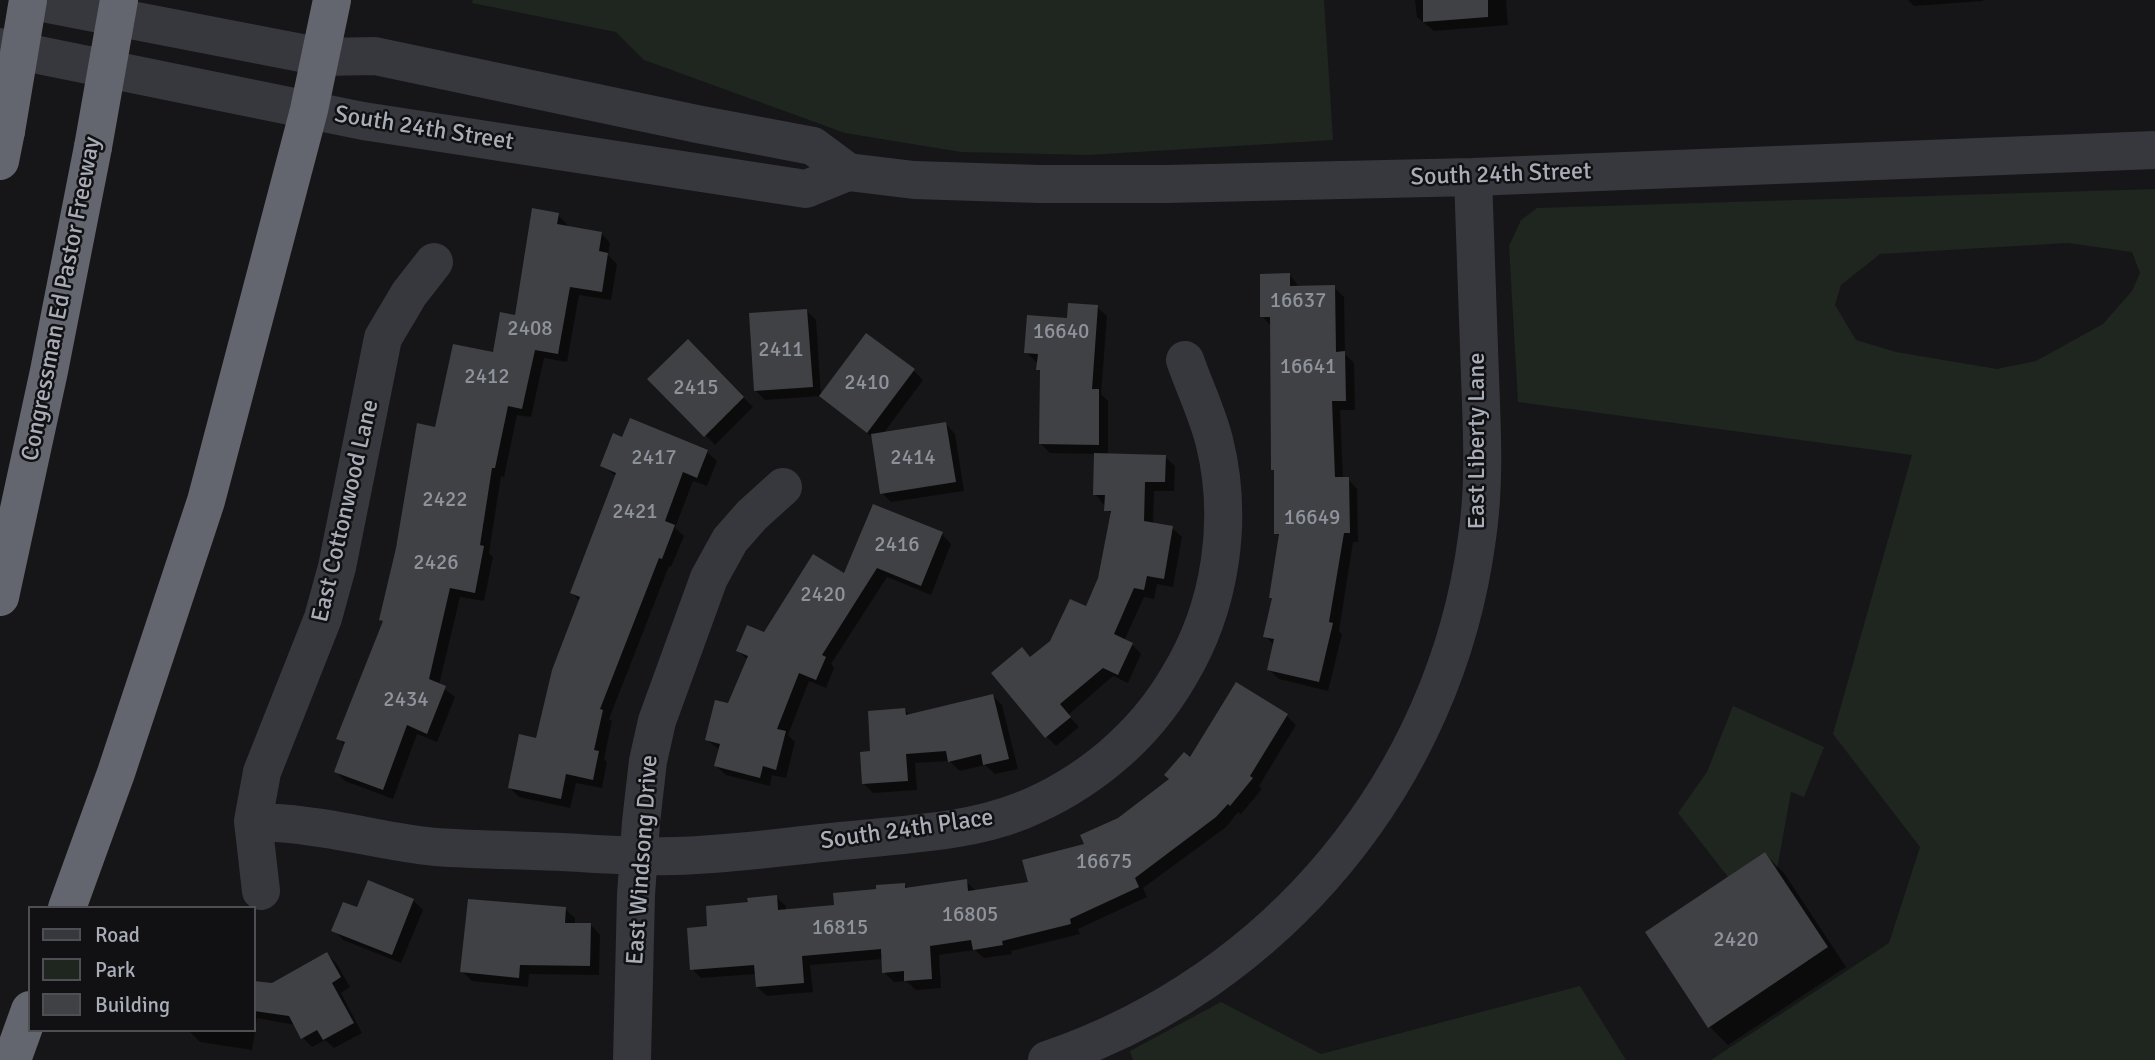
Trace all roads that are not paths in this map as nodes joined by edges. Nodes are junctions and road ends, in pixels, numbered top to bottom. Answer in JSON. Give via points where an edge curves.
{"nodes":[{"id":1,"x":28,"y":0,"type":"edge"},
{"id":2,"x":119,"y":0,"type":"edge"},
{"id":3,"x":332,"y":0,"type":"edge"},
{"id":4,"x":0,"y":47,"type":"edge"},
{"id":5,"x":322,"y":57,"type":"junction"},
{"id":6,"x":309,"y":110,"type":"junction"},
{"id":7,"x":3,"y":146,"type":"edge"},
{"id":8,"x":2155,"y":150,"type":"edge"},
{"id":9,"x":848,"y":172,"type":"junction"},
{"id":10,"x":1473,"y":177,"type":"junction"},
{"id":11,"x":434,"y":262,"type":"dead end"},
{"id":12,"x":1185,"y":360,"type":"dead end"},
{"id":13,"x":783,"y":487,"type":"dead end"},
{"id":14,"x":0,"y":597,"type":"edge"},
{"id":15,"x":253,"y":821,"type":"junction"},
{"id":16,"x":639,"y":856,"type":"junction"},
{"id":17,"x":261,"y":891,"type":"dead end"},
{"id":18,"x":68,"y":906,"type":"edge"},
{"id":19,"x":28,"y":1016,"type":"edge"},
{"id":20,"x":12,"y":1060,"type":"edge"},
{"id":21,"x":632,"y":1060,"type":"edge"},
{"id":22,"x":1047,"y":1060,"type":"edge"}],
"edges":[{"from":1,"to":5,"type":"street","name":"South 24th Street"},
{"from":1,"to":7,"type":"highway","bridge":true},
{"from":2,"to":14,"type":"highway","name":"Congressman Ed Pastor Freeway","bridge":true,"via":[[49,371]]},
{"from":3,"to":5,"type":"highway"},
{"from":4,"to":6,"type":"street","name":"South 24th Street"},
{"from":5,"to":6,"type":"highway"},
{"from":5,"to":9,"type":"street","name":"South 24th Street","via":[[375,56],[813,146]]},
{"from":6,"to":9,"type":"street","name":"South 24th Street","via":[[806,188]]},
{"from":6,"to":18,"type":"highway","via":[[206,501]]},
{"from":8,"to":10,"type":"street","name":"South 24th Street"},
{"from":9,"to":10,"type":"street","name":"South 24th Street","via":[[914,180],[1039,184]]},
{"from":10,"to":22,"type":"street","name":"East Liberty Lane","via":[[1481,500],[1460,628],[1425,721],[1399,771],[1347,849],[1278,923],[1184,995],[1125,1029]]},
{"from":11,"to":15,"type":"street","name":"East Cottonwood Lane","via":[[383,338],[327,605],[262,772]]},
{"from":12,"to":16,"type":"street","name":"South 24th Place","via":[[1214,440],[1221,480],[1222,550],[1203,628],[1190,659],[1148,720],[1108,759],[1085,779],[1049,798],[974,826]]},
{"from":13,"to":16,"type":"street","name":"East Windsong Drive","via":[[730,540],[709,578],[657,721],[645,782]]},
{"from":15,"to":16,"type":"street","name":"South 24th Place","via":[[436,846]]},
{"from":15,"to":17,"type":"street","name":"East Cottonwood Lane"},
{"from":16,"to":21,"type":"street","name":"East Windsong Drive"},
{"from":19,"to":20,"type":"highway"}]}
